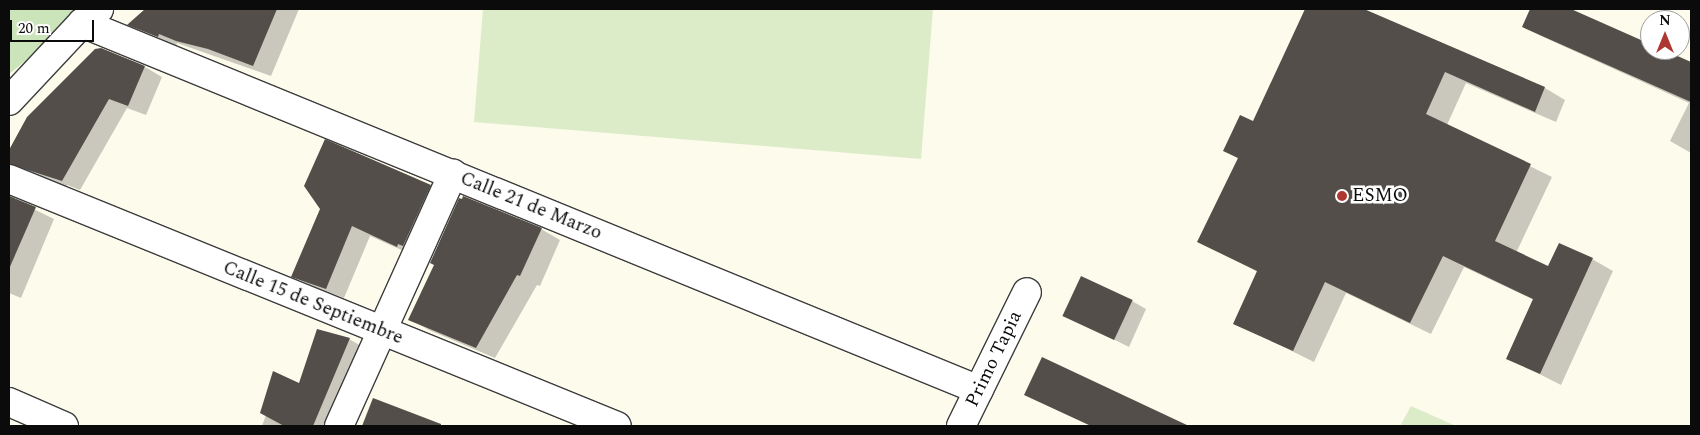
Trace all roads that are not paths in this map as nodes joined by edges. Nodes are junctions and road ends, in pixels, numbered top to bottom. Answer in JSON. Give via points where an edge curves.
{"nodes":[{"id":1,"x":91,"y":16,"type":"edge"},
{"id":2,"x":9,"y":101,"type":"edge"},
{"id":3,"x":453,"y":174,"type":"junction"},
{"id":4,"x":9,"y":179,"type":"edge"},
{"id":5,"x":1027,"y":292,"type":"dead end"},
{"id":6,"x":383,"y":332,"type":"junction"},
{"id":7,"x":979,"y":390,"type":"junction"},
{"id":8,"x":9,"y":402,"type":"edge"},
{"id":9,"x":64,"y":426,"type":"edge"},
{"id":10,"x":339,"y":426,"type":"edge"},
{"id":11,"x":617,"y":426,"type":"edge"},
{"id":12,"x":961,"y":426,"type":"edge"}],
"edges":[{"from":1,"to":2,"type":"street"},
{"from":1,"to":3,"type":"street","name":"Calle 21 de Marzo"},
{"from":3,"to":6,"type":"street"},
{"from":3,"to":7,"type":"street","name":"Calle 21 de Marzo"},
{"from":4,"to":6,"type":"street","name":"Calle 15 de Septiembre"},
{"from":5,"to":7,"type":"street","name":"Primo Tapia"},
{"from":6,"to":10,"type":"street"},
{"from":6,"to":11,"type":"street","name":"Calle 15 de Septiembre"},
{"from":7,"to":12,"type":"street","name":"Primo Tapia"},
{"from":8,"to":9,"type":"street"}]}
